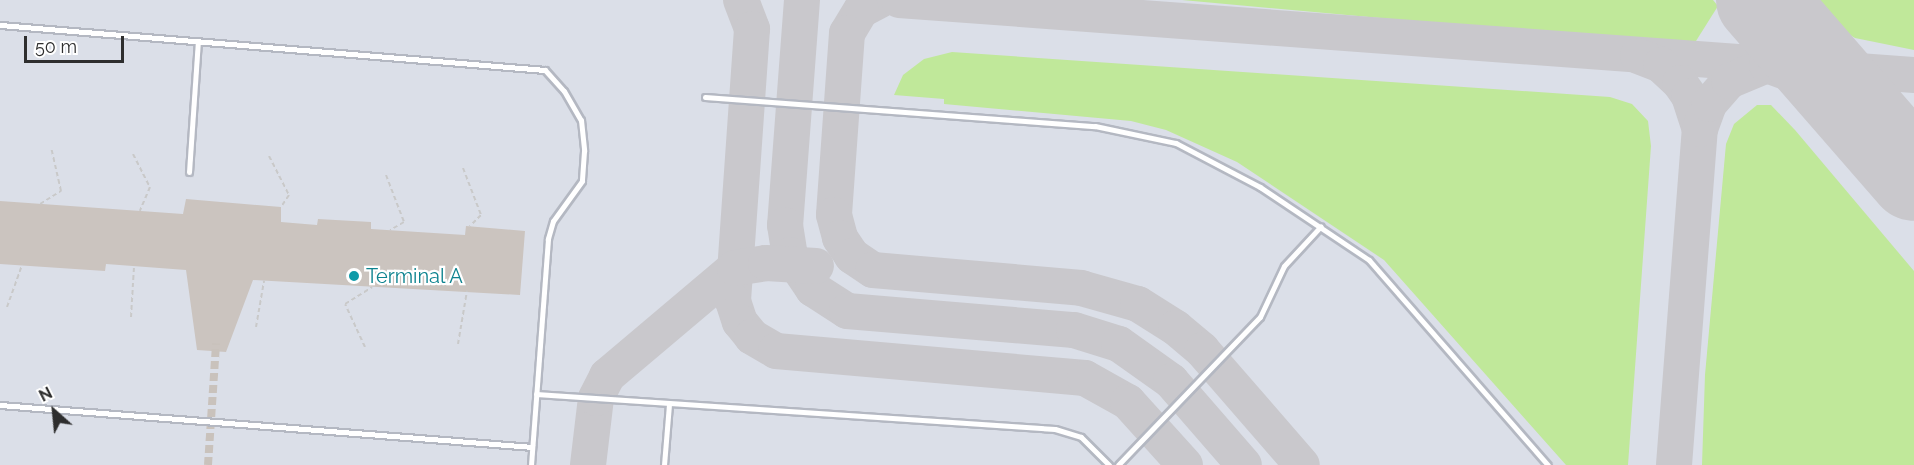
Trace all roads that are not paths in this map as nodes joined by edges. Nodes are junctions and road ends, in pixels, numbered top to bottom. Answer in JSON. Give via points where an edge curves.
{"nodes":[{"id":1,"x":0,"y":25,"type":"edge"},
{"id":2,"x":198,"y":41,"type":"junction"},
{"id":3,"x":705,"y":97,"type":"dead end"},
{"id":4,"x":189,"y":172,"type":"dead end"},
{"id":5,"x":1321,"y":226,"type":"junction"},
{"id":6,"x":536,"y":394,"type":"junction"},
{"id":7,"x":669,"y":404,"type":"junction"},
{"id":8,"x":0,"y":405,"type":"edge"},
{"id":9,"x":532,"y":447,"type":"junction"},
{"id":10,"x":531,"y":465,"type":"edge"},
{"id":11,"x":664,"y":465,"type":"edge"},
{"id":12,"x":1109,"y":465,"type":"edge"},
{"id":13,"x":1118,"y":465,"type":"edge"},
{"id":14,"x":1548,"y":465,"type":"edge"}],
"edges":[{"from":1,"to":2,"type":"lane"},
{"from":2,"to":4,"type":"lane"},
{"from":2,"to":6,"type":"lane","via":[[500,63],[535,67],[554,77],[581,120],[585,133],[583,170],[582,182],[553,221],[548,239]]},
{"from":3,"to":5,"type":"lane","via":[[1133,132],[1176,143],[1217,163]]},
{"from":5,"to":13,"type":"lane","via":[[1284,266],[1260,317]]},
{"from":5,"to":14,"type":"lane","via":[[1386,278]]},
{"from":6,"to":7,"type":"lane"},
{"from":6,"to":9,"type":"lane"},
{"from":7,"to":11,"type":"lane"},
{"from":7,"to":12,"type":"lane","via":[[863,413],[1055,429],[1081,437]]},
{"from":8,"to":9,"type":"lane"},
{"from":9,"to":10,"type":"lane"}]}
